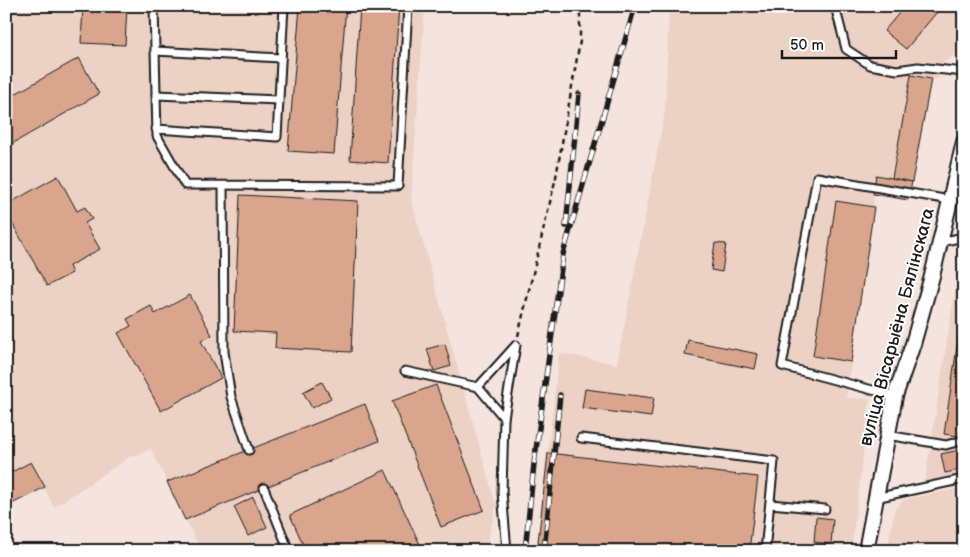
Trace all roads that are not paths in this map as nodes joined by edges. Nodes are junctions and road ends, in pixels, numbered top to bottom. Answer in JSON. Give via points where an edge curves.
{"nodes":[{"id":1,"x":154,"y":6,"type":"edge"},
{"id":2,"x":284,"y":6,"type":"edge"},
{"id":3,"x":408,"y":6,"type":"edge"},
{"id":4,"x":835,"y":6,"type":"edge"},
{"id":5,"x":155,"y":51,"type":"junction"},
{"id":6,"x":281,"y":58,"type":"junction"},
{"id":7,"x":964,"y":72,"type":"edge"},
{"id":8,"x":156,"y":95,"type":"junction"},
{"id":9,"x":279,"y":100,"type":"junction"},
{"id":10,"x":156,"y":129,"type":"junction"},
{"id":11,"x":964,"y":142,"type":"edge"},
{"id":12,"x":223,"y":186,"type":"junction"},
{"id":13,"x":955,"y":192,"type":"edge"},
{"id":14,"x":964,"y":237,"type":"edge"},
{"id":15,"x":940,"y":242,"type":"junction"},
{"id":16,"x":405,"y":371,"type":"dead end"},
{"id":17,"x":478,"y":387,"type":"junction"},
{"id":18,"x":895,"y":396,"type":"junction"},
{"id":19,"x":504,"y":418,"type":"junction"},
{"id":20,"x":887,"y":435,"type":"junction"},
{"id":21,"x":581,"y":438,"type":"dead end"},
{"id":22,"x":964,"y":440,"type":"edge"},
{"id":23,"x":248,"y":450,"type":"dead end"},
{"id":24,"x":964,"y":478,"type":"edge"},
{"id":25,"x":264,"y":488,"type":"dead end"},
{"id":26,"x":874,"y":498,"type":"junction"},
{"id":27,"x":770,"y":504,"type":"junction"},
{"id":28,"x":825,"y":509,"type":"dead end"},
{"id":29,"x":289,"y":551,"type":"edge"},
{"id":30,"x":507,"y":551,"type":"edge"},
{"id":31,"x":765,"y":551,"type":"edge"},
{"id":32,"x":866,"y":551,"type":"edge"}],
"edges":[{"from":1,"to":5,"type":"lane"},
{"from":2,"to":6,"type":"lane"},
{"from":3,"to":12,"type":"lane","via":[[398,186]]},
{"from":4,"to":7,"type":"lane","via":[[846,49],[870,65],[898,70],[918,67]]},
{"from":5,"to":6,"type":"lane"},
{"from":5,"to":8,"type":"lane"},
{"from":6,"to":9,"type":"lane"},
{"from":8,"to":9,"type":"lane"},
{"from":8,"to":10,"type":"lane"},
{"from":9,"to":10,"type":"lane","via":[[277,137]]},
{"from":10,"to":12,"type":"lane","via":[[185,186]]},
{"from":11,"to":13,"type":"street","name":"вуліца Вісарыёна Бялінскага"},
{"from":12,"to":23,"type":"lane","via":[[224,352],[231,397]]},
{"from":13,"to":15,"type":"street","name":"вуліца Вісарыёна Бялінскага"},
{"from":13,"to":18,"type":"lane","via":[[817,177],[782,366]]},
{"from":14,"to":15,"type":"lane"},
{"from":15,"to":18,"type":"street","name":"вуліца Вісарыёна Бялінскага","via":[[914,344]]},
{"from":16,"to":17,"type":"lane"},
{"from":17,"to":19,"type":"lane"},
{"from":17,"to":19,"type":"lane","via":[[516,345]]},
{"from":18,"to":20,"type":"street","name":"вуліца Вісарыёна Бялінскага"},
{"from":19,"to":30,"type":"lane","via":[[502,492]]},
{"from":20,"to":22,"type":"lane","via":[[946,445]]},
{"from":20,"to":26,"type":"street","name":"вуліца Вісарыёна Бялінскага"},
{"from":21,"to":27,"type":"lane","via":[[774,461]]},
{"from":24,"to":26,"type":"lane"},
{"from":25,"to":29,"type":"lane"},
{"from":26,"to":32,"type":"street","name":"вуліца Вісарыёна Бялінскага"},
{"from":27,"to":28,"type":"lane"},
{"from":27,"to":31,"type":"lane"}]}
